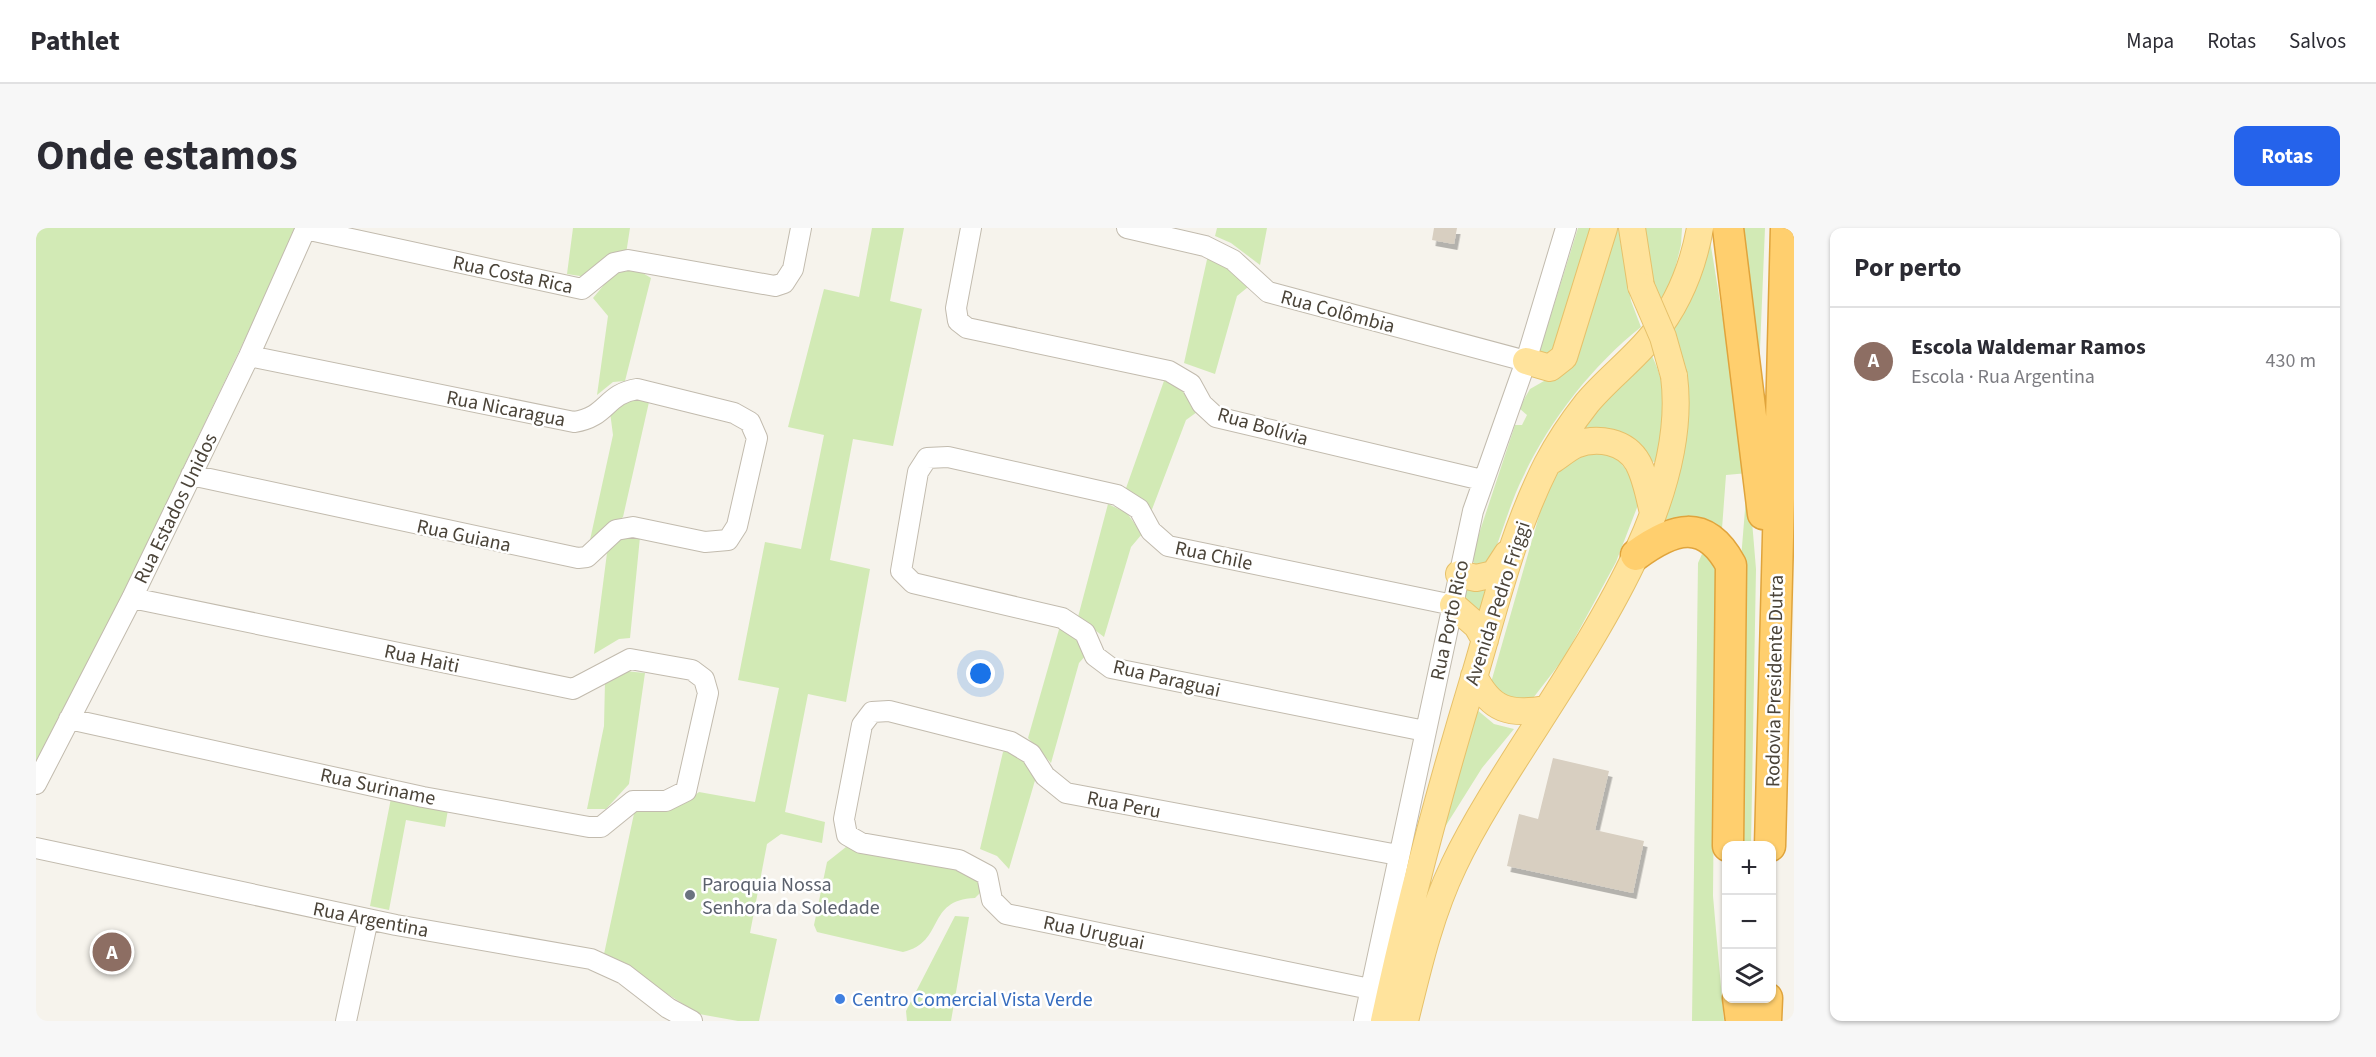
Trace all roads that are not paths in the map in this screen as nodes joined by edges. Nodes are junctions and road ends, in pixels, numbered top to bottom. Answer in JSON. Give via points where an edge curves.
{"nodes":[{"id":1,"x":801,"y":228,"type":"edge"},
{"id":2,"x":971,"y":228,"type":"edge"},
{"id":3,"x":1126,"y":228,"type":"edge"},
{"id":4,"x":1566,"y":228,"type":"edge"},
{"id":5,"x":1604,"y":228,"type":"edge"},
{"id":6,"x":1632,"y":228,"type":"edge"},
{"id":7,"x":1700,"y":228,"type":"edge"},
{"id":8,"x":1728,"y":228,"type":"edge"},
{"id":9,"x":1786,"y":228,"type":"edge"},
{"id":10,"x":305,"y":229,"type":"edge"},
{"id":11,"x":249,"y":356,"type":"junction"},
{"id":12,"x":1526,"y":361,"type":"junction"},
{"id":13,"x":1547,"y":464,"type":"junction"},
{"id":14,"x":191,"y":475,"type":"junction"},
{"id":15,"x":1482,"y":480,"type":"junction"},
{"id":16,"x":1653,"y":513,"type":"junction"},
{"id":17,"x":728,"y":540,"type":"joint"},
{"id":18,"x":1511,"y":545,"type":"junction"},
{"id":19,"x":1636,"y":555,"type":"junction"},
{"id":20,"x":901,"y":571,"type":"joint"},
{"id":21,"x":1459,"y":574,"type":"junction"},
{"id":22,"x":132,"y":598,"type":"junction"},
{"id":23,"x":1453,"y":604,"type":"junction"},
{"id":24,"x":1775,"y":612,"type":"junction"},
{"id":25,"x":1485,"y":640,"type":"junction"},
{"id":26,"x":1474,"y":676,"type":"junction"},
{"id":27,"x":1546,"y":709,"type":"junction"},
{"id":28,"x":69,"y":719,"type":"junction"},
{"id":29,"x":1425,"y":731,"type":"junction"},
{"id":30,"x":36,"y":784,"type":"edge"},
{"id":31,"x":679,"y":797,"type":"joint"},
{"id":32,"x":847,"y":835,"type":"joint"},
{"id":33,"x":1728,"y":841,"type":"edge"},
{"id":34,"x":1770,"y":841,"type":"edge"},
{"id":35,"x":36,"y":848,"type":"edge"},
{"id":36,"x":1398,"y":855,"type":"junction"},
{"id":37,"x":1391,"y":887,"type":"junction"},
{"id":38,"x":1407,"y":911,"type":"junction"},
{"id":39,"x":368,"y":919,"type":"junction"},
{"id":40,"x":1370,"y":989,"type":"junction"},
{"id":41,"x":1739,"y":1003,"type":"edge"},
{"id":42,"x":1767,"y":1003,"type":"edge"},
{"id":43,"x":346,"y":1021,"type":"edge"},
{"id":44,"x":692,"y":1021,"type":"edge"},
{"id":45,"x":1364,"y":1021,"type":"edge"},
{"id":46,"x":1384,"y":1021,"type":"edge"},
{"id":47,"x":1405,"y":1021,"type":"edge"},
{"id":48,"x":1741,"y":1021,"type":"edge"},
{"id":49,"x":1766,"y":1021,"type":"edge"}],
"edges":[{"from":1,"to":10,"type":"street","name":"Rua Costa Rica","via":[[793,269],[784,283],[775,286],[628,260],[614,263],[582,288]]},
{"from":2,"to":15,"type":"street","name":"Rua Bolívia","via":[[956,308],[958,321],[968,328],[1169,371],[1191,384],[1202,404],[1216,417]]},
{"from":3,"to":12,"type":"street","name":"Rua Colômbia","via":[[1205,246],[1233,260],[1268,292]]},
{"from":4,"to":12,"type":"street","name":"Rua Porto Rico"},
{"from":5,"to":12,"type":"main road","via":[[1564,357],[1550,368]]},
{"from":6,"to":16,"type":"main road","bridge":true,"via":[[1641,286],[1663,337],[1674,376],[1673,443]]},
{"from":7,"to":13,"type":"main road","name":"Avenida Pedro Friggi","via":[[1684,285],[1669,313],[1587,403]]},
{"from":8,"to":24,"type":"highway"},
{"from":9,"to":24,"type":"highway","name":"Rodovia Presidente Dutra"},
{"from":10,"to":11,"type":"street","name":"Rua Estados Unidos"},
{"from":11,"to":14,"type":"street","name":"Rua Estados Unidos"},
{"from":11,"to":17,"type":"street","name":"Rua Nicaragua","via":[[574,422],[590,420],[622,391],[637,389],[734,413],[750,422],[758,438],[737,526]]},
{"from":12,"to":15,"type":"street","name":"Rua Porto Rico"},
{"from":13,"to":16,"type":"main road","via":[[1575,445],[1609,441],[1625,447],[1638,461]]},
{"from":13,"to":18,"type":"main road","name":"Avenida Pedro Friggi"},
{"from":14,"to":17,"type":"street","name":"Rua Guiana","via":[[578,558],[587,557],[616,530],[633,527],[705,542]]},
{"from":14,"to":22,"type":"street","name":"Rua Estados Unidos"},
{"from":15,"to":21,"type":"street","name":"Rua Porto Rico"},
{"from":16,"to":19,"type":"main road"},
{"from":18,"to":21,"type":"main road","via":[[1494,574],[1476,578]]},
{"from":18,"to":25,"type":"main road","name":"Avenida Pedro Friggi"},
{"from":19,"to":27,"type":"main road"},
{"from":19,"to":33,"type":"highway","via":[[1666,535],[1681,531],[1712,541],[1731,565]]},
{"from":20,"to":23,"type":"street","name":"Rua Chile","via":[[918,472],[927,458],[948,457],[1117,495],[1139,509],[1151,531],[1168,546]]},
{"from":20,"to":29,"type":"street","name":"Rua Paraguai","via":[[913,583],[1062,618],[1085,633],[1095,656],[1111,668]]},
{"from":21,"to":23,"type":"street","name":"Rua Porto Rico"},
{"from":22,"to":28,"type":"street","name":"Rua Estados Unidos"},
{"from":22,"to":31,"type":"street","name":"Rua Haiti","via":[[573,689],[630,658],[692,670],[704,679],[708,693],[686,791]]},
{"from":23,"to":25,"type":"main road","via":[[1477,626]]},
{"from":23,"to":29,"type":"street","name":"Rua Porto Rico"},
{"from":24,"to":34,"type":"highway","name":"Rodovia Presidente Dutra"},
{"from":25,"to":26,"type":"main road","name":"Avenida Pedro Friggi"},
{"from":26,"to":27,"type":"main road","via":[[1493,703],[1506,710]]},
{"from":26,"to":38,"type":"main road","name":"Avenida Pedro Friggi"},
{"from":27,"to":47,"type":"main road","via":[[1454,865],[1428,931]]},
{"from":28,"to":30,"type":"street","name":"Rua Estados Unidos"},
{"from":28,"to":31,"type":"street","name":"Rua Suriname","via":[[423,797],[589,827],[601,827],[633,801]]},
{"from":29,"to":36,"type":"street","name":"Rua Porto Rico"},
{"from":32,"to":36,"type":"street","name":"Rua Peru","via":[[844,819],[862,725],[872,712],[889,711],[1011,742],[1031,754],[1045,776],[1066,793]]},
{"from":32,"to":40,"type":"street","name":"Rua Uruguai","via":[[861,843],[959,860],[987,875],[992,900],[1006,914]]},
{"from":35,"to":39,"type":"street","name":"Rua Argentina"},
{"from":36,"to":37,"type":"street","name":"Rua Porto Rico"},
{"from":37,"to":38,"type":"main road"},
{"from":37,"to":40,"type":"street","name":"Rua Porto Rico"},
{"from":38,"to":46,"type":"main road","name":"Avenida Pedro Friggi"},
{"from":39,"to":43,"type":"street"},
{"from":39,"to":44,"type":"street","name":"Rua Argentina","via":[[591,959],[624,974]]},
{"from":40,"to":45,"type":"street","name":"Rua Porto Rico"},
{"from":41,"to":48,"type":"highway"},
{"from":42,"to":49,"type":"highway"}]}
